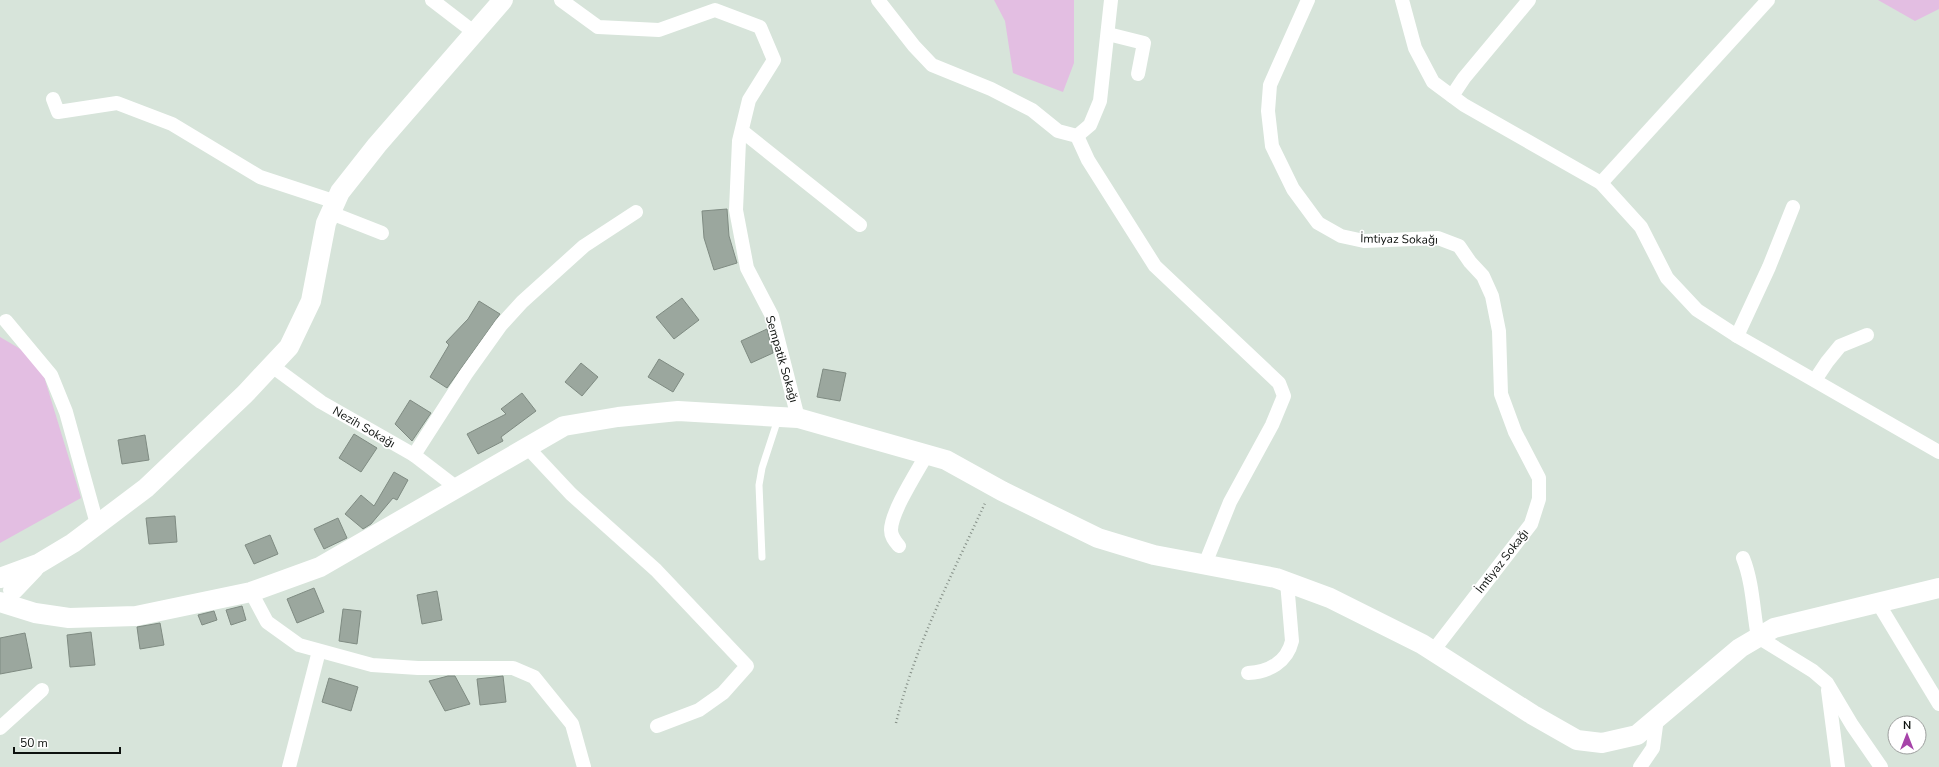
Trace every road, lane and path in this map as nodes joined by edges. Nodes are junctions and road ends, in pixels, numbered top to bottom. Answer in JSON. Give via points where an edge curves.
{"nodes":[{"id":1,"x":432,"y":0,"type":"edge"},
{"id":2,"x":503,"y":0,"type":"edge"},
{"id":3,"x":562,"y":0,"type":"edge"},
{"id":4,"x":878,"y":0,"type":"edge"},
{"id":5,"x":1111,"y":0,"type":"edge"},
{"id":6,"x":1308,"y":0,"type":"edge"},
{"id":7,"x":1402,"y":0,"type":"edge"},
{"id":8,"x":1529,"y":0,"type":"edge"},
{"id":9,"x":1768,"y":0,"type":"edge"},
{"id":10,"x":475,"y":33,"type":"junction"},
{"id":11,"x":1108,"y":34,"type":"junction"},
{"id":12,"x":1138,"y":74,"type":"dead end"},
{"id":13,"x":1452,"y":96,"type":"junction"},
{"id":14,"x":53,"y":99,"type":"dead end"},
{"id":15,"x":742,"y":130,"type":"junction"},
{"id":16,"x":1077,"y":136,"type":"junction"},
{"id":17,"x":1601,"y":183,"type":"junction"},
{"id":18,"x":1793,"y":207,"type":"dead end"},
{"id":19,"x":333,"y":208,"type":"junction"},
{"id":20,"x":636,"y":212,"type":"dead end"},
{"id":21,"x":860,"y":225,"type":"dead end"},
{"id":22,"x":382,"y":233,"type":"dead end"},
{"id":23,"x":6,"y":321,"type":"dead end"},
{"id":24,"x":1867,"y":335,"type":"dead end"},
{"id":25,"x":1737,"y":336,"type":"junction"},
{"id":26,"x":272,"y":366,"type":"junction"},
{"id":27,"x":1815,"y":380,"type":"junction"},
{"id":28,"x":779,"y":417,"type":"junction"},
{"id":29,"x":798,"y":418,"type":"junction"},
{"id":30,"x":527,"y":447,"type":"junction"},
{"id":31,"x":1939,"y":452,"type":"edge"},
{"id":32,"x":927,"y":454,"type":"junction"},
{"id":33,"x":414,"y":455,"type":"junction"},
{"id":34,"x":993,"y":486,"type":"junction"},
{"id":35,"x":457,"y":488,"type":"junction"},
{"id":36,"x":97,"y":524,"type":"junction"},
{"id":37,"x":899,"y":546,"type":"dead end"},
{"id":38,"x":762,"y":557,"type":"dead end"},
{"id":39,"x":1743,"y":558,"type":"dead end"},
{"id":40,"x":1205,"y":564,"type":"junction"},
{"id":41,"x":1287,"y":582,"type":"junction"},
{"id":42,"x":1939,"y":588,"type":"edge"},
{"id":43,"x":4,"y":591,"type":"edge"},
{"id":44,"x":251,"y":592,"type":"junction"},
{"id":45,"x":1878,"y":603,"type":"junction"},
{"id":46,"x":1758,"y":637,"type":"junction"},
{"id":47,"x":319,"y":651,"type":"junction"},
{"id":48,"x":1433,"y":651,"type":"junction"},
{"id":49,"x":1248,"y":673,"type":"dead end"},
{"id":50,"x":1827,"y":683,"type":"junction"},
{"id":51,"x":42,"y":690,"type":"dead end"},
{"id":52,"x":1939,"y":704,"type":"edge"},
{"id":53,"x":1657,"y":718,"type":"junction"},
{"id":54,"x":896,"y":723,"type":"dead end"},
{"id":55,"x":657,"y":726,"type":"dead end"},
{"id":56,"x":0,"y":728,"type":"edge"},
{"id":57,"x":288,"y":767,"type":"edge"},
{"id":58,"x":584,"y":767,"type":"edge"},
{"id":59,"x":1640,"y":767,"type":"edge"},
{"id":60,"x":1838,"y":767,"type":"edge"},
{"id":61,"x":1881,"y":767,"type":"edge"}],
"edges":[{"from":1,"to":10,"type":"street"},
{"from":2,"to":10,"type":"street"},
{"from":3,"to":15,"type":"street","name":"Sempatik Sokağı","via":[[598,27],[659,30],[715,10],[760,27],[774,60],[749,100]]},
{"from":4,"to":16,"type":"street","via":[[932,65],[991,89],[1032,110],[1058,130]]},
{"from":5,"to":11,"type":"street"},
{"from":6,"to":48,"type":"street","name":"İmtiyaz Sokağı","via":[[1270,85],[1268,111],[1272,146],[1289,182],[1318,223],[1341,236],[1364,241],[1438,238],[1459,246],[1484,276],[1492,296],[1499,331],[1501,394],[1515,432],[1539,478],[1539,499],[1531,524]]},
{"from":7,"to":13,"type":"street","via":[[1415,48],[1433,82]]},
{"from":8,"to":13,"type":"street"},
{"from":9,"to":17,"type":"street"},
{"from":10,"to":19,"type":"street","via":[[377,145],[340,192]]},
{"from":11,"to":12,"type":"street","via":[[1144,43]]},
{"from":11,"to":16,"type":"street","via":[[1100,101],[1090,125]]},
{"from":13,"to":17,"type":"street"},
{"from":14,"to":19,"type":"street","via":[[58,112],[117,103],[172,124],[260,177]]},
{"from":15,"to":21,"type":"street"},
{"from":15,"to":29,"type":"street","name":"Sempatik Sokağı","via":[[739,141],[736,210],[747,268],[772,316]]},
{"from":16,"to":40,"type":"street","via":[[1088,160],[1155,266],[1278,383],[1284,396],[1272,425],[1230,502]]},
{"from":17,"to":25,"type":"street","via":[[1640,227],[1667,278],[1697,310]]},
{"from":18,"to":25,"type":"street"},
{"from":19,"to":22,"type":"street"},
{"from":19,"to":26,"type":"street","via":[[326,223],[311,301],[289,347]]},
{"from":20,"to":33,"type":"street","via":[[584,246],[522,302],[474,363]]},
{"from":23,"to":36,"type":"street","via":[[51,375],[66,412]]},
{"from":24,"to":27,"type":"street","via":[[1840,346]]},
{"from":25,"to":27,"type":"street"},
{"from":26,"to":33,"type":"street","name":"Nezih Sokağı","via":[[321,402]]},
{"from":26,"to":36,"type":"street","via":[[146,488]]},
{"from":27,"to":31,"type":"street"},
{"from":28,"to":29,"type":"street"},
{"from":28,"to":30,"type":"street","via":[[678,411],[618,417],[564,426]]},
{"from":28,"to":38,"type":"lane","via":[[759,485]]},
{"from":29,"to":32,"type":"street"},
{"from":30,"to":35,"type":"street"},
{"from":30,"to":55,"type":"street","via":[[571,494],[656,570],[747,666],[723,693],[700,710]]},
{"from":32,"to":34,"type":"street","via":[[946,460]]},
{"from":32,"to":37,"type":"street","via":[[893,519],[891,531],[893,540]]},
{"from":33,"to":35,"type":"street","name":"Nezih Sokağı"},
{"from":34,"to":40,"type":"street","via":[[1098,538],[1154,555]]},
{"from":34,"to":54,"type":"path","via":[[925,636],[904,690]]},
{"from":35,"to":44,"type":"street","via":[[320,567]]},
{"from":36,"to":43,"type":"street","via":[[73,543],[38,564]]},
{"from":39,"to":46,"type":"street","via":[[1750,574]]},
{"from":40,"to":41,"type":"street"},
{"from":41,"to":48,"type":"street","via":[[1330,598]]},
{"from":41,"to":49,"type":"street","via":[[1292,641],[1290,649],[1281,662],[1258,673]]},
{"from":42,"to":45,"type":"street"},
{"from":43,"to":44,"type":"street","via":[[35,613],[69,618],[136,616]]},
{"from":44,"to":47,"type":"street","via":[[267,622],[299,645]]},
{"from":45,"to":46,"type":"street","via":[[1774,628]]},
{"from":45,"to":52,"type":"street"},
{"from":46,"to":50,"type":"street","via":[[1813,671]]},
{"from":46,"to":53,"type":"street","via":[[1740,648]]},
{"from":47,"to":57,"type":"street"},
{"from":47,"to":58,"type":"street","via":[[372,664],[418,668],[513,668],[534,677],[572,724]]},
{"from":48,"to":53,"type":"street","via":[[1577,740],[1602,743],[1637,735]]},
{"from":50,"to":60,"type":"street"},
{"from":50,"to":61,"type":"street"},
{"from":51,"to":56,"type":"street"},
{"from":53,"to":59,"type":"street","via":[[1653,748]]}]}
